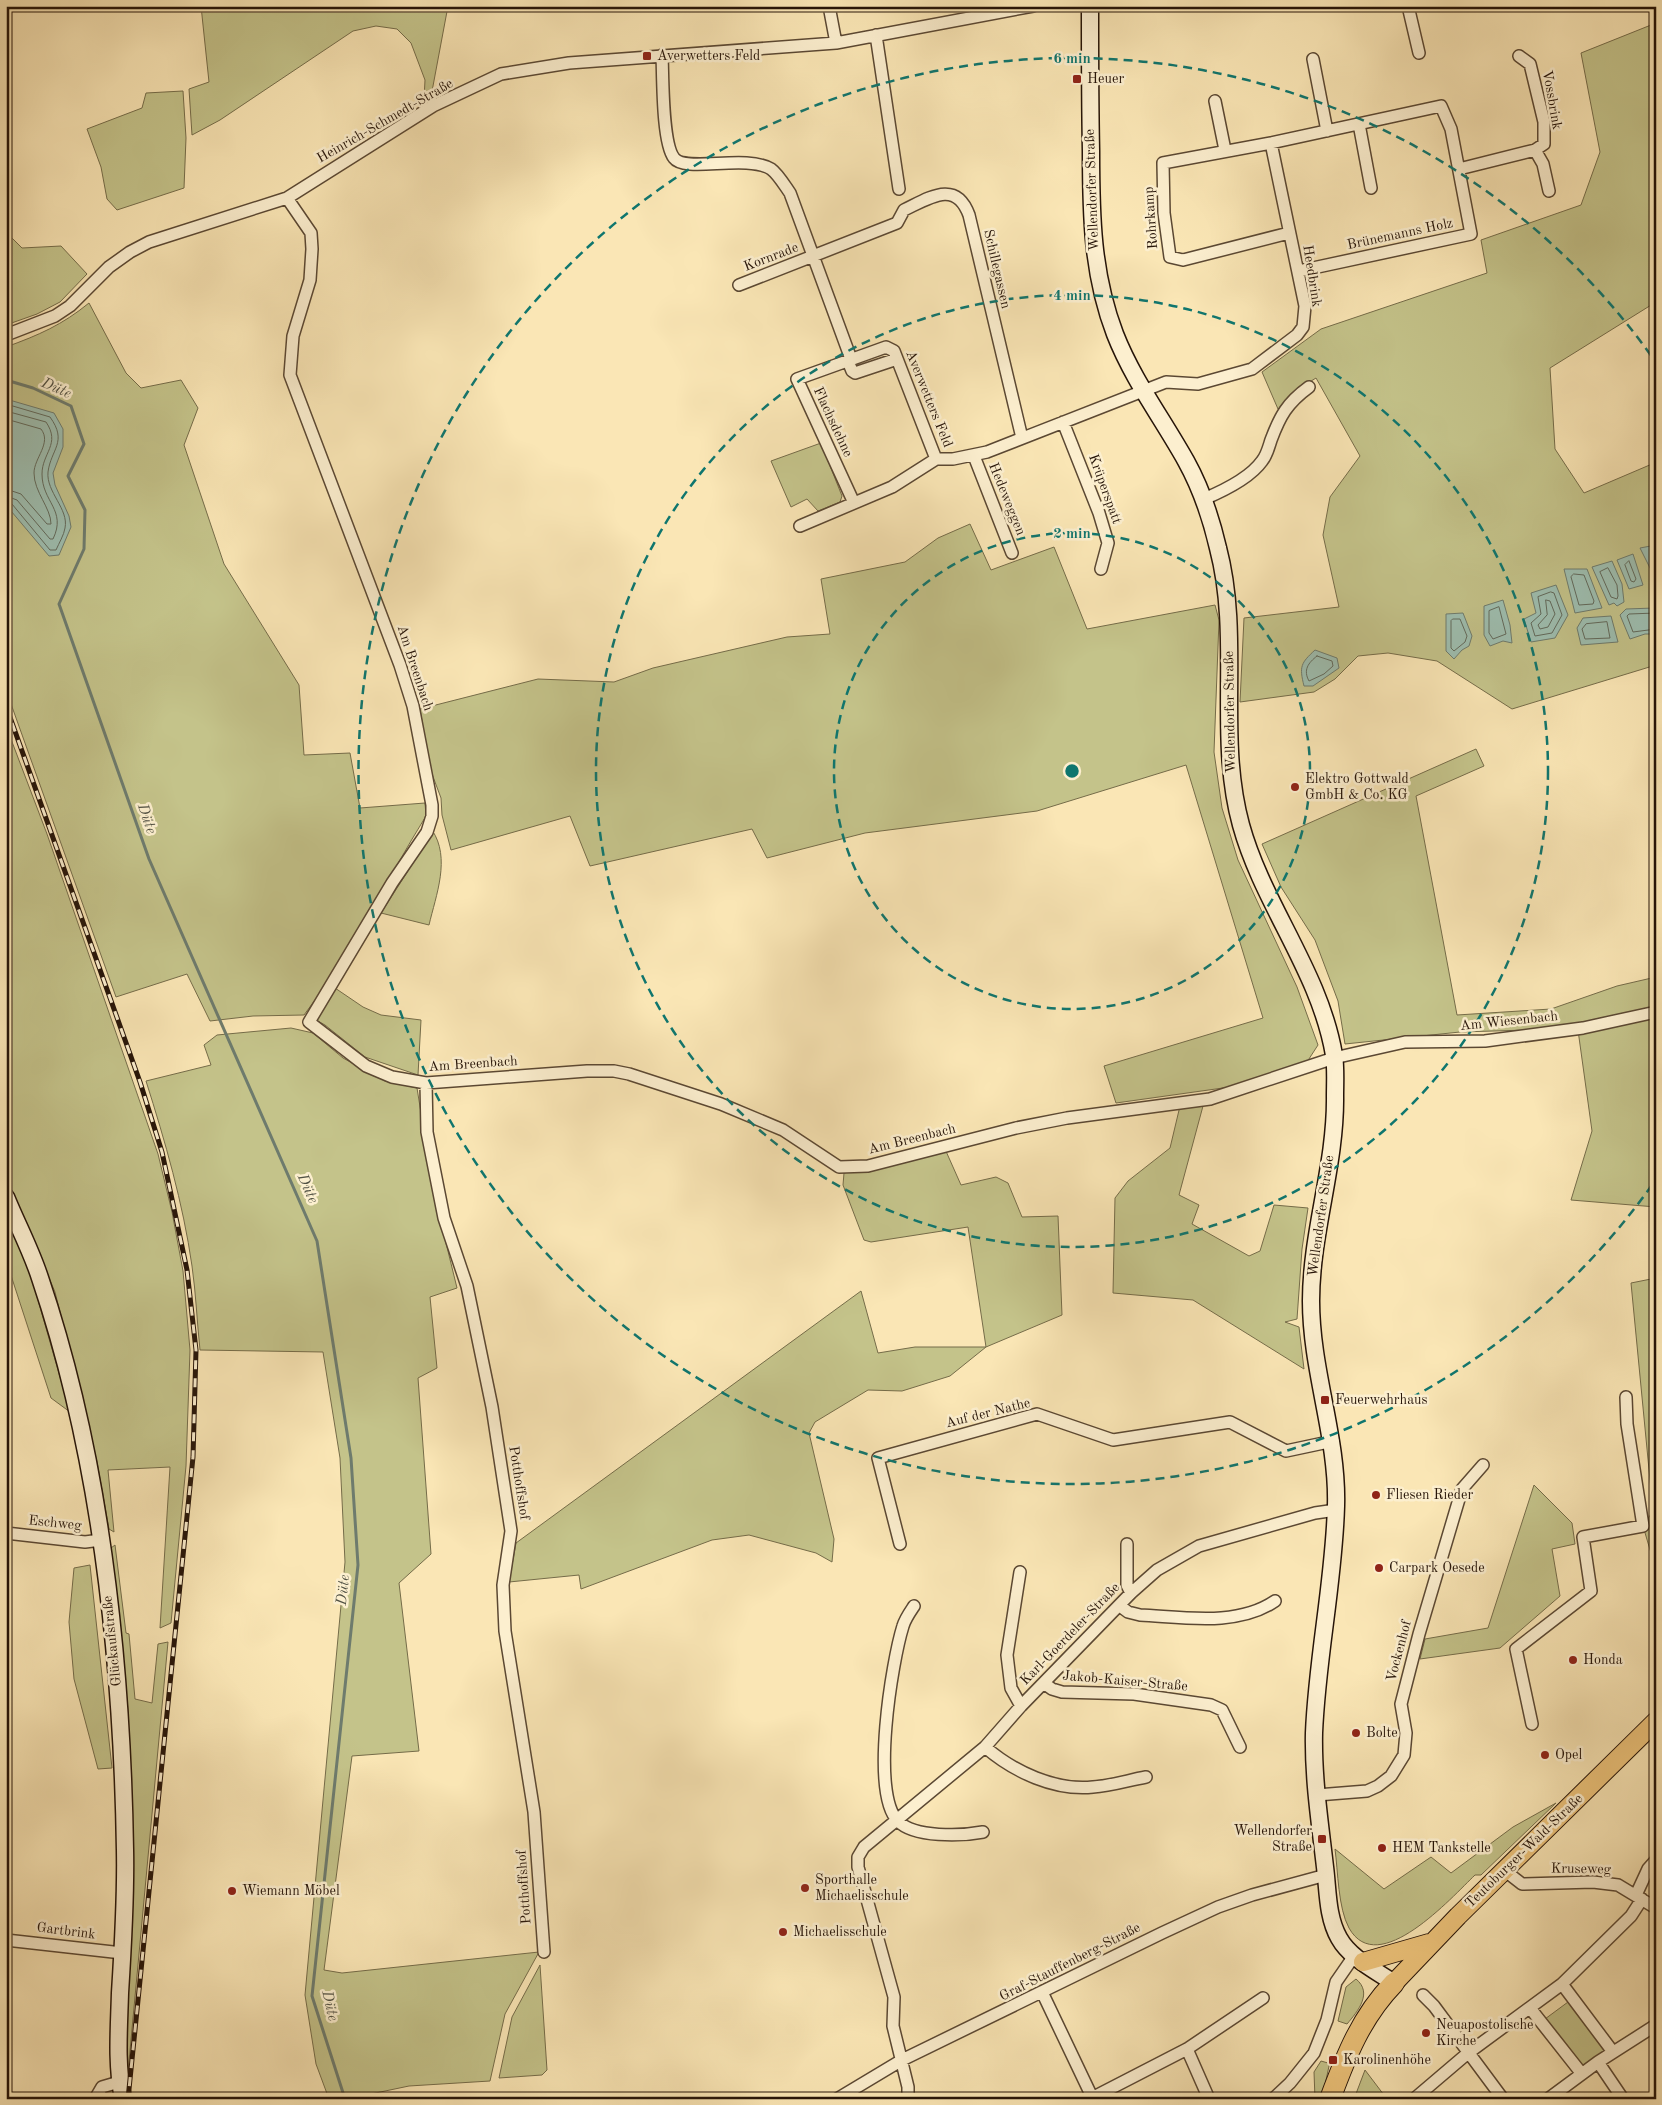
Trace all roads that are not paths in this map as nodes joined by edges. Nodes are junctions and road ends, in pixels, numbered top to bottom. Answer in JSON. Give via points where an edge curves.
{"nodes":[{"id":1,"x":829,"y":6,"type":"edge"},
{"id":2,"x":1032,"y":6,"type":"edge"},
{"id":3,"x":1090,"y":6,"type":"edge"},
{"id":4,"x":1408,"y":6,"type":"edge"},
{"id":5,"x":981,"y":11,"type":"edge"},
{"id":6,"x":876,"y":35,"type":"junction"},
{"id":7,"x":836,"y":43,"type":"junction"},
{"id":8,"x":1419,"y":53,"type":"dead end"},
{"id":9,"x":662,"y":55,"type":"junction"},
{"id":10,"x":1519,"y":56,"type":"dead end"},
{"id":11,"x":1313,"y":59,"type":"dead end"},
{"id":12,"x":1215,"y":101,"type":"dead end"},
{"id":13,"x":1359,"y":124,"type":"junction"},
{"id":14,"x":1327,"y":131,"type":"junction"},
{"id":15,"x":1272,"y":143,"type":"junction"},
{"id":16,"x":1225,"y":150,"type":"junction"},
{"id":17,"x":1535,"y":150,"type":"junction"},
{"id":18,"x":1459,"y":169,"type":"junction"},
{"id":19,"x":1371,"y":188,"type":"dead end"},
{"id":20,"x":899,"y":189,"type":"dead end"},
{"id":21,"x":1549,"y":191,"type":"dead end"},
{"id":22,"x":287,"y":198,"type":"junction"},
{"id":23,"x":1290,"y":233,"type":"junction"},
{"id":24,"x":814,"y":256,"type":"junction"},
{"id":25,"x":1299,"y":271,"type":"junction"},
{"id":26,"x":739,"y":285,"type":"dead end"},
{"id":27,"x":6,"y":335,"type":"edge"},
{"id":28,"x":849,"y":360,"type":"junction"},
{"id":29,"x":1308,"y":387,"type":"dead end"},
{"id":30,"x":1142,"y":391,"type":"junction"},
{"id":31,"x":1063,"y":422,"type":"junction"},
{"id":32,"x":1022,"y":438,"type":"junction"},
{"id":33,"x":974,"y":456,"type":"junction"},
{"id":34,"x":936,"y":459,"type":"junction"},
{"id":35,"x":1204,"y":499,"type":"junction"},
{"id":36,"x":854,"y":503,"type":"junction"},
{"id":37,"x":800,"y":526,"type":"dead end"},
{"id":38,"x":1012,"y":553,"type":"dead end"},
{"id":39,"x":1101,"y":569,"type":"dead end"},
{"id":40,"x":1656,"y":1012,"type":"edge"},
{"id":41,"x":1334,"y":1058,"type":"junction"},
{"id":42,"x":426,"y":1083,"type":"junction"},
{"id":43,"x":6,"y":1197,"type":"edge"},
{"id":44,"x":1626,"y":1397,"type":"dead end"},
{"id":45,"x":1333,"y":1441,"type":"junction"},
{"id":46,"x":1483,"y":1465,"type":"dead end"},
{"id":47,"x":1336,"y":1510,"type":"junction"},
{"id":48,"x":6,"y":1533,"type":"edge"},
{"id":49,"x":101,"y":1540,"type":"junction"},
{"id":50,"x":900,"y":1544,"type":"dead end"},
{"id":51,"x":1127,"y":1544,"type":"dead end"},
{"id":52,"x":1020,"y":1572,"type":"dead end"},
{"id":53,"x":1131,"y":1592,"type":"junction"},
{"id":54,"x":1275,"y":1601,"type":"dead end"},
{"id":55,"x":914,"y":1606,"type":"dead end"},
{"id":56,"x":1120,"y":1606,"type":"junction"},
{"id":57,"x":1045,"y":1684,"type":"junction"},
{"id":58,"x":1021,"y":1706,"type":"junction"},
{"id":59,"x":1656,"y":1721,"type":"edge"},
{"id":60,"x":1532,"y":1724,"type":"dead end"},
{"id":61,"x":985,"y":1747,"type":"junction"},
{"id":62,"x":1240,"y":1747,"type":"dead end"},
{"id":63,"x":1146,"y":1777,"type":"dead end"},
{"id":64,"x":1317,"y":1795,"type":"junction"},
{"id":65,"x":897,"y":1821,"type":"junction"},
{"id":66,"x":983,"y":1832,"type":"dead end"},
{"id":67,"x":1656,"y":1860,"type":"edge"},
{"id":68,"x":1504,"y":1870,"type":"junction"},
{"id":69,"x":1326,"y":1875,"type":"junction"},
{"id":70,"x":1639,"y":1897,"type":"junction"},
{"id":71,"x":1656,"y":1908,"type":"edge"},
{"id":72,"x":6,"y":1940,"type":"edge"},
{"id":73,"x":1432,"y":1942,"type":"junction"},
{"id":74,"x":544,"y":1952,"type":"dead end"},
{"id":75,"x":122,"y":1953,"type":"junction"},
{"id":76,"x":1359,"y":1959,"type":"junction"},
{"id":77,"x":1394,"y":1984,"type":"junction"},
{"id":78,"x":1562,"y":1984,"type":"junction"},
{"id":79,"x":1042,"y":1992,"type":"junction"},
{"id":80,"x":1423,"y":1995,"type":"dead end"},
{"id":81,"x":1263,"y":1998,"type":"dead end"},
{"id":82,"x":1530,"y":2008,"type":"junction"},
{"id":83,"x":1656,"y":2025,"type":"edge"},
{"id":84,"x":1187,"y":2049,"type":"junction"},
{"id":85,"x":1613,"y":2052,"type":"junction"},
{"id":86,"x":1468,"y":2053,"type":"junction"},
{"id":87,"x":902,"y":2060,"type":"junction"},
{"id":88,"x":1598,"y":2062,"type":"junction"},
{"id":89,"x":1582,"y":2074,"type":"junction"},
{"id":90,"x":120,"y":2082,"type":"junction"},
{"id":91,"x":1092,"y":2098,"type":"edge"},
{"id":92,"x":95,"y":2099,"type":"edge"},
{"id":93,"x":123,"y":2099,"type":"edge"},
{"id":94,"x":837,"y":2099,"type":"edge"},
{"id":95,"x":908,"y":2099,"type":"edge"},
{"id":96,"x":1209,"y":2099,"type":"edge"},
{"id":97,"x":1273,"y":2099,"type":"edge"},
{"id":98,"x":1330,"y":2099,"type":"edge"},
{"id":99,"x":1343,"y":2099,"type":"edge"},
{"id":100,"x":1414,"y":2099,"type":"edge"},
{"id":101,"x":1503,"y":2099,"type":"edge"},
{"id":102,"x":1548,"y":2099,"type":"edge"},
{"id":103,"x":1623,"y":2099,"type":"edge"}],
"edges":[{"from":1,"to":7,"type":"street"},
{"from":2,"to":5,"type":"street","name":"Heinrich-Schmedt-Straße"},
{"from":3,"to":30,"type":"street","name":"Wellendorfer Straße","via":[[1090,200],[1094,257],[1102,297]]},
{"from":4,"to":8,"type":"street"},
{"from":5,"to":6,"type":"street","name":"Heinrich-Schmedt-Straße"},
{"from":6,"to":7,"type":"street","name":"Heinrich-Schmedt-Straße"},
{"from":6,"to":20,"type":"street"},
{"from":7,"to":9,"type":"street","name":"Heinrich-Schmedt-Straße"},
{"from":9,"to":22,"type":"street","name":"Heinrich-Schmedt-Straße","via":[[569,63],[501,74],[434,106]]},
{"from":9,"to":24,"type":"street","via":[[667,141],[674,158],[683,164],[754,163],[772,170],[790,193]]},
{"from":10,"to":17,"type":"street","name":"Vossbrink","via":[[1530,64],[1544,122],[1544,144]]},
{"from":11,"to":14,"type":"street"},
{"from":12,"to":16,"type":"street"},
{"from":13,"to":14,"type":"street","name":"Brünemanns Holz"},
{"from":13,"to":18,"type":"street","name":"Brünemanns Holz","via":[[1441,106],[1451,129]]},
{"from":13,"to":19,"type":"street"},
{"from":14,"to":15,"type":"street","name":"Brünemanns Holz"},
{"from":15,"to":16,"type":"street","name":"Rohrkamp"},
{"from":15,"to":23,"type":"street","name":"Heedbrink"},
{"from":16,"to":23,"type":"street","name":"Rohrkamp","via":[[1163,163],[1164,213],[1170,257],[1183,260]]},
{"from":17,"to":18,"type":"street"},
{"from":17,"to":21,"type":"street","via":[[1543,164]]},
{"from":18,"to":25,"type":"street","name":"Brünemanns Holz","via":[[1471,234]]},
{"from":22,"to":27,"type":"street","name":"Heinrich-Schmedt-Straße","via":[[149,242],[109,267],[70,306],[55,316]]},
{"from":22,"to":42,"type":"street","name":"Am Breenbach","via":[[311,233],[310,280],[293,336],[290,376],[400,666],[413,706],[432,805],[427,832],[392,883],[310,1022],[366,1066],[392,1078]]},
{"from":23,"to":25,"type":"street","name":"Heedbrink"},
{"from":24,"to":26,"type":"street","name":"Kornrade"},
{"from":24,"to":28,"type":"street"},
{"from":24,"to":32,"type":"street","name":"Schillegassen","via":[[897,224],[904,210],[938,195],[959,197],[965,205]]},
{"from":25,"to":30,"type":"street","name":"Heedbrink","via":[[1305,306],[1303,327],[1297,335],[1252,368],[1198,384],[1166,382]]},
{"from":28,"to":34,"type":"street","name":"Averwetters Feld","via":[[886,347],[894,351]]},
{"from":28,"to":36,"type":"street","name":"Flachsdehne","via":[[797,380]]},
{"from":29,"to":35,"type":"street","via":[[1292,400],[1279,420],[1263,460],[1254,470]]},
{"from":30,"to":31,"type":"street","name":"Averwetters Feld"},
{"from":30,"to":35,"type":"street","name":"Wellendorfer Straße","via":[[1187,462]]},
{"from":31,"to":32,"type":"street","name":"Averwetters Feld"},
{"from":31,"to":39,"type":"street","name":"Krüperspatt","via":[[1100,513],[1108,542]]},
{"from":32,"to":33,"type":"street","name":"Averwetters Feld"},
{"from":33,"to":34,"type":"street","name":"Averwetters Feld"},
{"from":33,"to":38,"type":"street","name":"Hedeweggen"},
{"from":34,"to":36,"type":"street","via":[[892,487]]},
{"from":35,"to":41,"type":"street","name":"Wellendorfer Straße","via":[[1225,582],[1229,629],[1228,748],[1236,806],[1263,884],[1322,1009]]},
{"from":36,"to":37,"type":"street"},
{"from":40,"to":41,"type":"street","name":"Am Wiesenbach","via":[[1583,1028],[1485,1041],[1405,1042]]},
{"from":41,"to":42,"type":"street","name":"Am Breenbach","via":[[1210,1099],[1060,1119],[868,1166],[839,1167],[783,1130],[721,1104],[629,1074],[587,1071]]},
{"from":41,"to":45,"type":"street","name":"Wellendorfer Straße","via":[[1331,1150],[1314,1255],[1311,1298],[1316,1356]]},
{"from":42,"to":74,"type":"street","name":"Potthoffshof","via":[[427,1132],[436,1180],[444,1218],[467,1286],[492,1407],[511,1531],[503,1585],[505,1631],[534,1812]]},
{"from":43,"to":49,"type":"street","name":"Glückaufstraße","via":[[40,1277],[75,1402]]},
{"from":44,"to":60,"type":"street","via":[[1627,1424],[1643,1526],[1583,1537],[1591,1591],[1516,1649]]},
{"from":45,"to":47,"type":"street","name":"Wellendorfer Straße"},
{"from":45,"to":50,"type":"street","name":"Auf der Nathe","via":[[1286,1452],[1230,1422],[1113,1440],[1037,1414],[878,1458]]},
{"from":46,"to":64,"type":"street","name":"Vockenhof","via":[[1462,1489],[1419,1634],[1401,1704],[1406,1733],[1404,1755],[1391,1776],[1378,1786],[1367,1791]]},
{"from":47,"to":53,"type":"street","name":"Karl-Goerdeler-Straße","via":[[1315,1512],[1199,1546],[1157,1570]]},
{"from":47,"to":64,"type":"street","name":"Wellendorfer Straße","via":[[1314,1730]]},
{"from":48,"to":49,"type":"street","name":"Eschweg","via":[[85,1542]]},
{"from":49,"to":75,"type":"street","name":"Glückaufstraße","via":[[120,1710],[125,1852]]},
{"from":51,"to":53,"type":"street","via":[[1127,1584]]},
{"from":52,"to":58,"type":"street","via":[[1007,1655],[1011,1688]]},
{"from":53,"to":56,"type":"street","name":"Karl-Goerdeler-Straße"},
{"from":54,"to":56,"type":"street","via":[[1263,1609],[1218,1619],[1140,1614],[1128,1612]]},
{"from":55,"to":65,"type":"street","via":[[904,1624],[895,1658],[886,1722],[885,1782]]},
{"from":56,"to":57,"type":"street","name":"Karl-Goerdeler-Straße"},
{"from":57,"to":58,"type":"street","name":"Karl-Goerdeler-Straße"},
{"from":57,"to":62,"type":"street","name":"Jakob-Kaiser-Straße","via":[[1062,1692],[1134,1694],[1211,1704],[1222,1710]]},
{"from":58,"to":61,"type":"street","name":"Karl-Goerdeler-Straße"},
{"from":59,"to":68,"type":"main road","name":"Teutoburger-Wald-Straße"},
{"from":61,"to":63,"type":"street","via":[[1030,1776],[1062,1786],[1094,1787]]},
{"from":61,"to":65,"type":"street","name":"Karl-Goerdeler-Straße"},
{"from":64,"to":69,"type":"street","name":"Wellendorfer Straße"},
{"from":65,"to":66,"type":"street","via":[[912,1829],[941,1834],[966,1836]]},
{"from":65,"to":87,"type":"street","name":"Karl-Goerdeler-Straße","via":[[864,1847],[858,1857],[858,1867],[894,1997],[893,2026]]},
{"from":67,"to":70,"type":"street","via":[[1648,1869]]},
{"from":68,"to":70,"type":"street","name":"Kruseweg","via":[[1522,1884],[1610,1884]]},
{"from":68,"to":73,"type":"main road","name":"Teutoburger-Wald-Straße"},
{"from":69,"to":76,"type":"street","name":"Wellendorfer Straße","via":[[1335,1931],[1341,1942]]},
{"from":69,"to":79,"type":"street","name":"Graf-Stauffenberg-Straße","via":[[1218,1907]]},
{"from":70,"to":71,"type":"street","name":"Kruseweg"},
{"from":70,"to":78,"type":"street","via":[[1630,1916]]},
{"from":72,"to":75,"type":"street","name":"Gartbrink"},
{"from":73,"to":76,"type":"main road"},
{"from":73,"to":77,"type":"main road","name":"Teutoburger-Wald-Straße"},
{"from":75,"to":90,"type":"street","name":"Glückaufstraße","via":[[117,2056]]},
{"from":76,"to":77,"type":"street","name":"Wellendorfer Straße"},
{"from":76,"to":97,"type":"street","via":[[1336,1982],[1327,2020],[1314,2053]]},
{"from":77,"to":98,"type":"highway","via":[[1376,2001],[1354,2038]]},
{"from":77,"to":99,"type":"highway","via":[[1386,2007],[1360,2052]]},
{"from":78,"to":82,"type":"street"},
{"from":78,"to":85,"type":"street"},
{"from":79,"to":87,"type":"street","name":"Graf-Stauffenberg-Straße"},
{"from":79,"to":91,"type":"street"},
{"from":80,"to":86,"type":"street"},
{"from":81,"to":84,"type":"street"},
{"from":82,"to":86,"type":"street"},
{"from":82,"to":89,"type":"street"},
{"from":83,"to":85,"type":"street"},
{"from":84,"to":91,"type":"street"},
{"from":84,"to":96,"type":"street"},
{"from":85,"to":88,"type":"street"},
{"from":86,"to":100,"type":"street"},
{"from":86,"to":101,"type":"street"},
{"from":87,"to":94,"type":"street","name":"Graf-Stauffenberg-Straße"},
{"from":87,"to":95,"type":"street"},
{"from":88,"to":89,"type":"street"},
{"from":88,"to":103,"type":"street"},
{"from":89,"to":102,"type":"street"},
{"from":90,"to":92,"type":"street","via":[[102,2087]]},
{"from":90,"to":93,"type":"street","name":"Glückaufstraße"}]}
